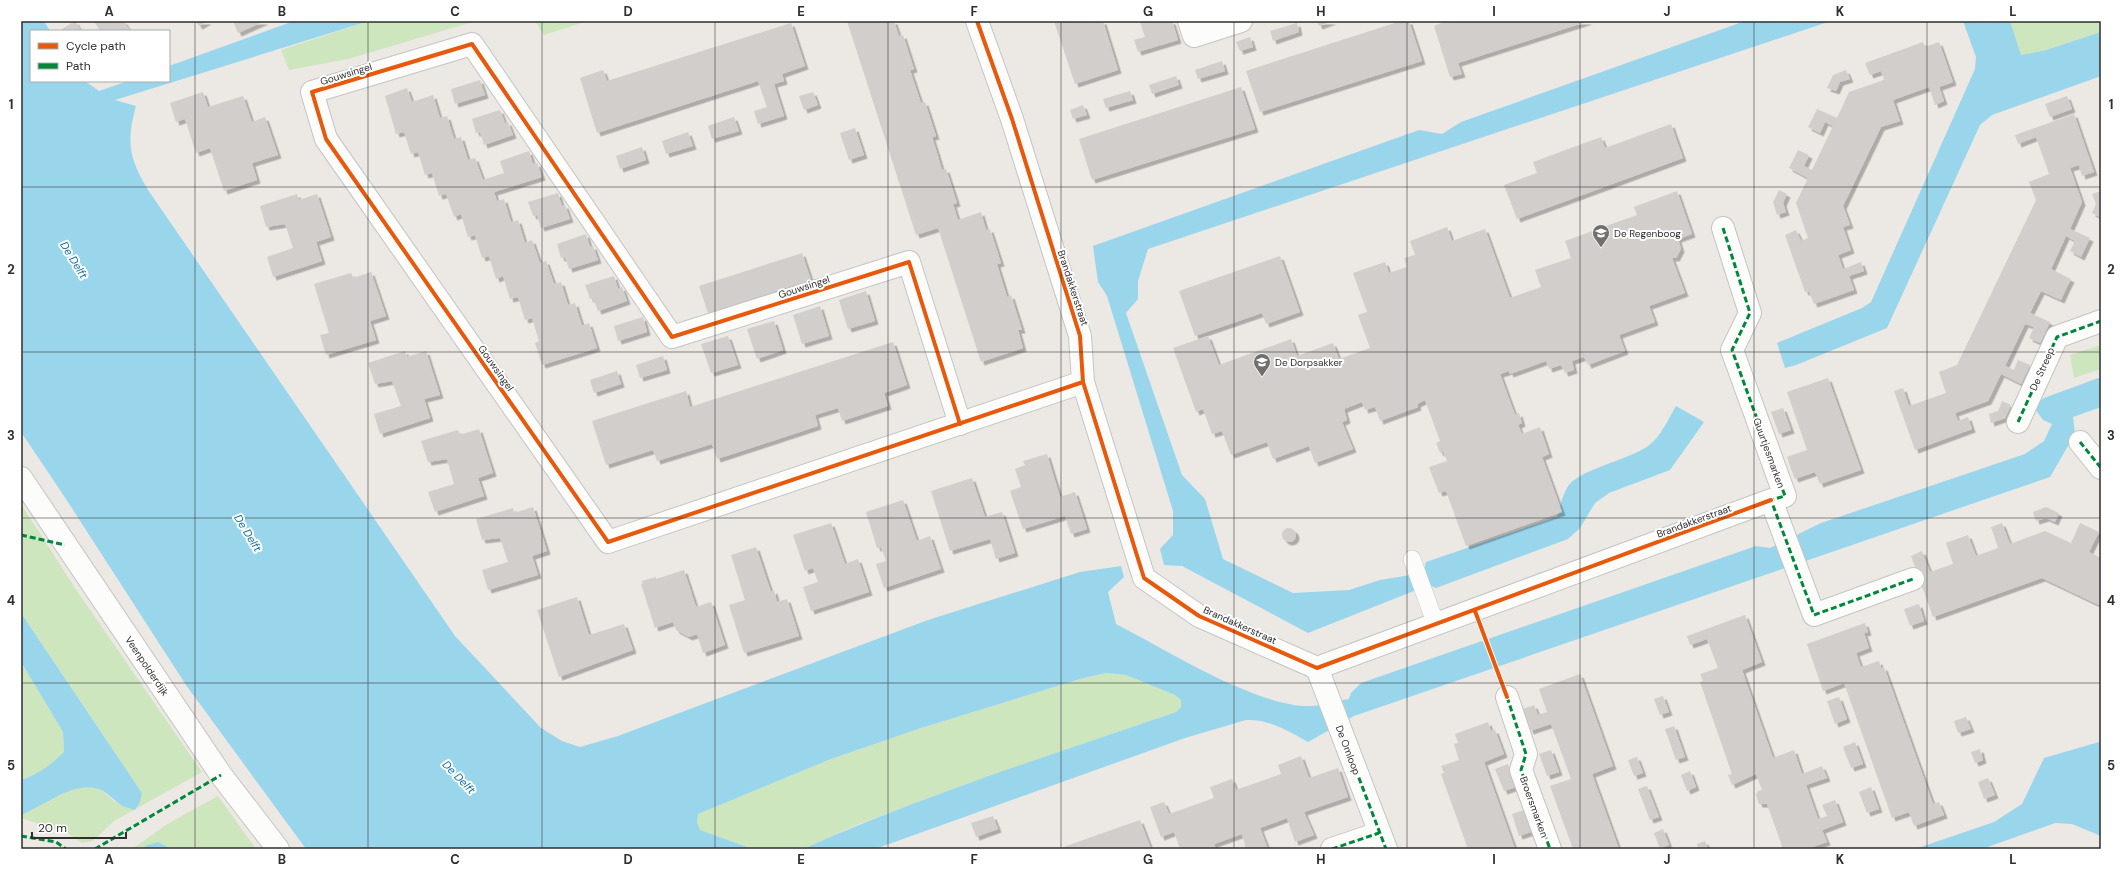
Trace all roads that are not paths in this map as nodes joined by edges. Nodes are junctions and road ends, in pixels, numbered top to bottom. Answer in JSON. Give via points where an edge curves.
{"nodes":[{"id":1,"x":977,"y":21,"type":"edge"},
{"id":2,"x":1189,"y":21,"type":"edge"},
{"id":3,"x":1241,"y":21,"type":"edge"},
{"id":4,"x":1723,"y":228,"type":"dead end"},
{"id":5,"x":2101,"y":321,"type":"edge"},
{"id":6,"x":1083,"y":382,"type":"junction"},
{"id":7,"x":2018,"y":422,"type":"dead end"},
{"id":8,"x":960,"y":424,"type":"junction"},
{"id":9,"x":2080,"y":442,"type":"dead end"},
{"id":10,"x":2101,"y":468,"type":"edge"},
{"id":11,"x":21,"y":478,"type":"edge"},
{"id":12,"x":1771,"y":500,"type":"junction"},
{"id":13,"x":1412,"y":559,"type":"dead end"},
{"id":14,"x":1913,"y":579,"type":"dead end"},
{"id":15,"x":1436,"y":625,"type":"junction"},
{"id":16,"x":1317,"y":668,"type":"junction"},
{"id":17,"x":1507,"y":697,"type":"dead end"},
{"id":18,"x":1382,"y":841,"type":"edge"},
{"id":19,"x":278,"y":849,"type":"edge"},
{"id":20,"x":1332,"y":849,"type":"edge"},
{"id":21,"x":1550,"y":849,"type":"edge"}],
"edges":[{"from":1,"to":6,"type":"street","name":"Brandakkerstraat","via":[[1012,119],[1080,336]]},
{"from":2,"to":3,"type":"street","via":[[1194,36]]},
{"from":4,"to":12,"type":"street","name":"Guurtjesmarken","via":[[1750,313],[1732,350],[1785,496]]},
{"from":5,"to":7,"type":"street","name":"De Streep","via":[[2057,337]]},
{"from":6,"to":8,"type":"street","name":"Gouwsingel"},
{"from":6,"to":16,"type":"street","name":"Brandakkerstraat","via":[[1144,578],[1199,616]]},
{"from":8,"to":8,"type":"street","name":"Gouwsingel","via":[[909,262],[672,337],[472,44],[312,92],[326,139],[608,542]]},
{"from":9,"to":10,"type":"street"},
{"from":11,"to":19,"type":"street","name":"Veenpolderdijk","via":[[221,775]]},
{"from":12,"to":14,"type":"street","name":"Guurtjesmarken","via":[[1814,615]]},
{"from":12,"to":15,"type":"street","name":"Brandakkerstraat"},
{"from":13,"to":15,"type":"lane"},
{"from":15,"to":16,"type":"street","name":"Brandakkerstraat"},
{"from":16,"to":18,"type":"street","name":"De Omloop"},
{"from":17,"to":21,"type":"street","name":"Broersmarken","via":[[1526,754],[1521,770]]},
{"from":18,"to":20,"type":"street","name":"De Omloop"}]}
